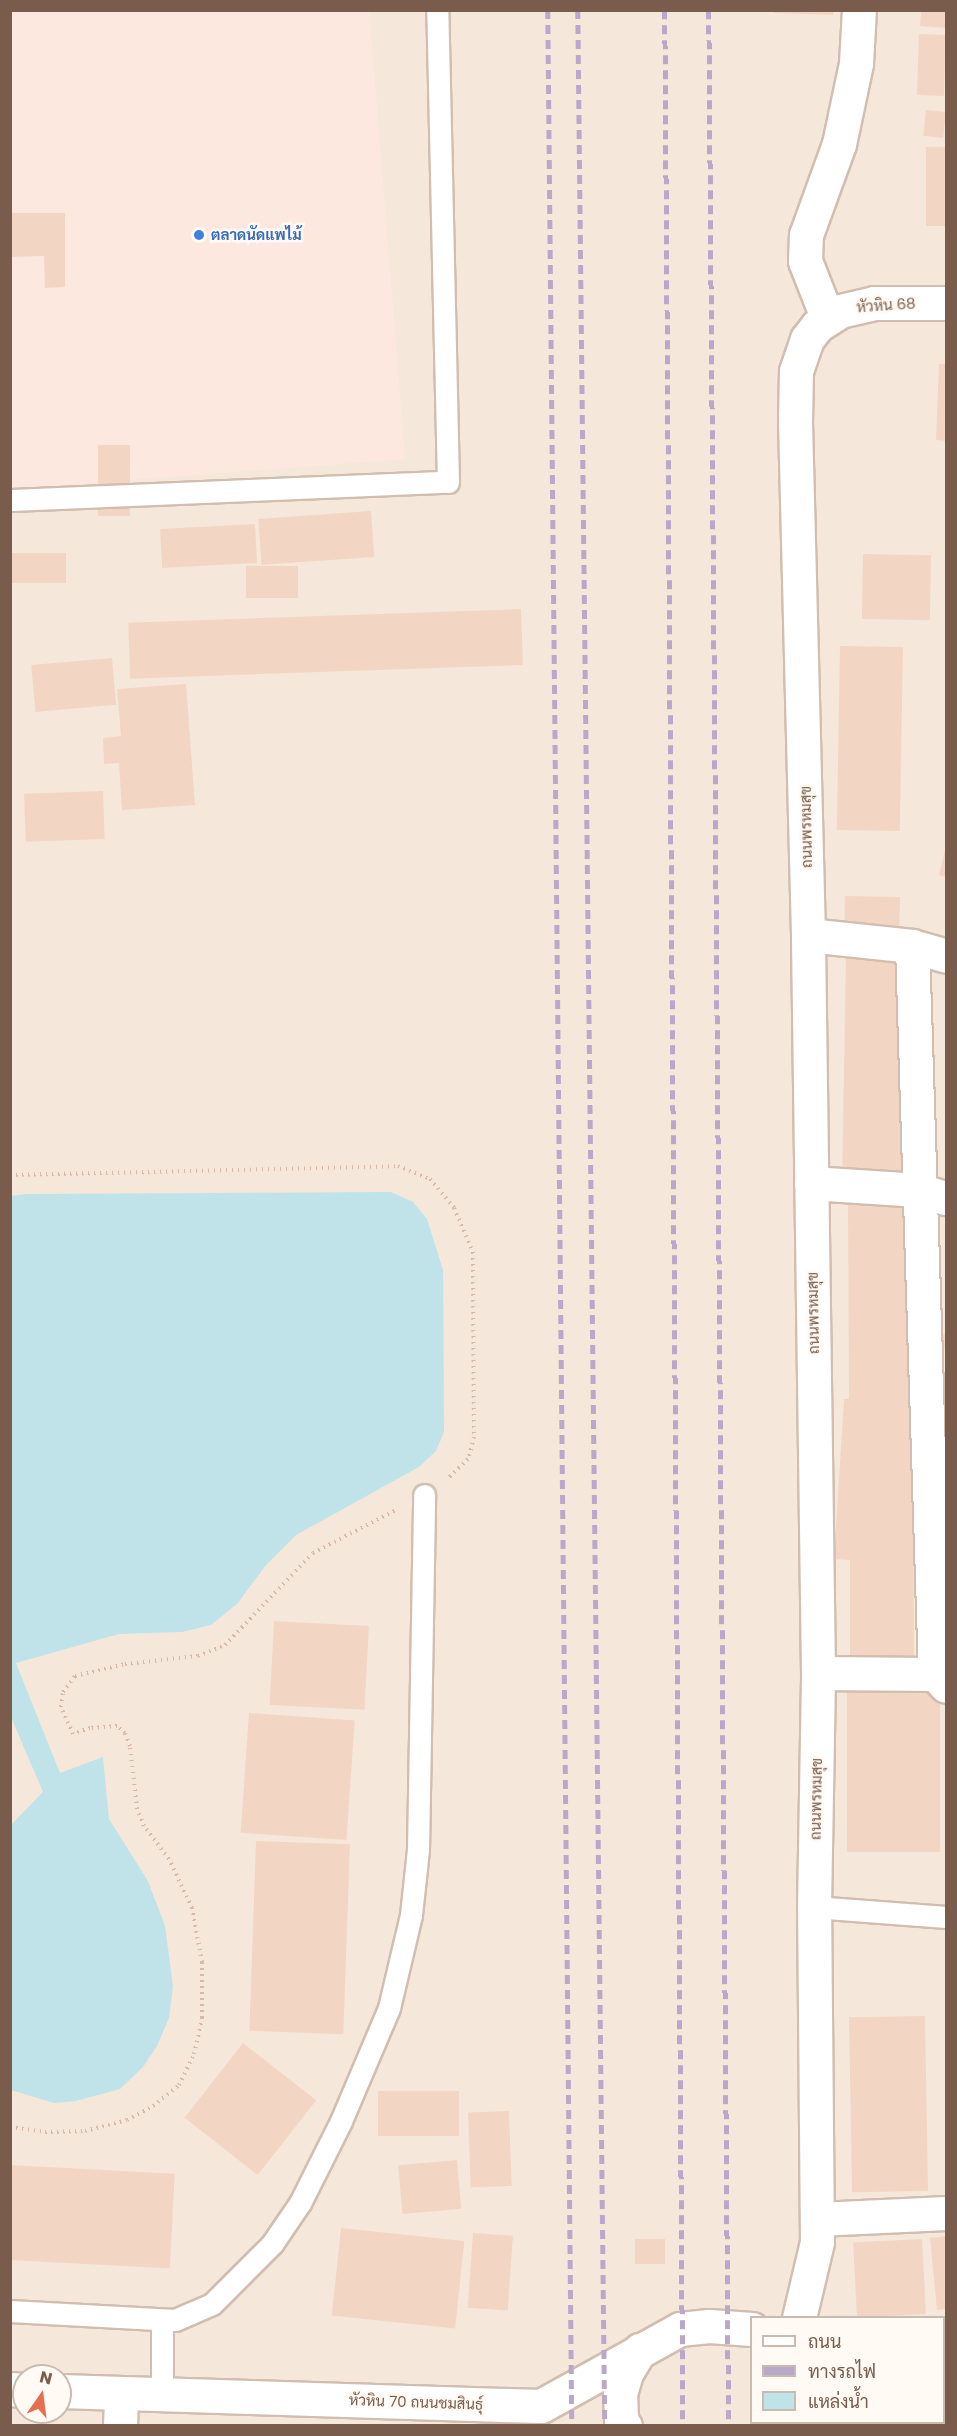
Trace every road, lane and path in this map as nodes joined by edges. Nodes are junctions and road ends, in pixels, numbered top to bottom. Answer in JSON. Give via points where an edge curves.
{"nodes":[{"id":1,"x":437,"y":10,"type":"edge"},
{"id":2,"x":859,"y":10,"type":"edge"},
{"id":3,"x":946,"y":303,"type":"edge"},
{"id":4,"x":827,"y":317,"type":"junction"},
{"id":5,"x":10,"y":500,"type":"edge"},
{"id":6,"x":808,"y":935,"type":"junction"},
{"id":7,"x":912,"y":946,"type":"junction"},
{"id":8,"x":946,"y":956,"type":"edge"},
{"id":9,"x":10,"y":1175,"type":"edge"},
{"id":10,"x":811,"y":1183,"type":"junction"},
{"id":11,"x":933,"y":1194,"type":"edge"},
{"id":12,"x":424,"y":1495,"type":"junction"},
{"id":13,"x":818,"y":1673,"type":"junction"},
{"id":14,"x":941,"y":1680,"type":"edge"},
{"id":15,"x":814,"y":1907,"type":"junction"},
{"id":16,"x":946,"y":1917,"type":"edge"},
{"id":17,"x":10,"y":2127,"type":"edge"},
{"id":18,"x":946,"y":2213,"type":"edge"},
{"id":19,"x":818,"y":2219,"type":"junction"},
{"id":20,"x":10,"y":2311,"type":"edge"},
{"id":21,"x":800,"y":2316,"type":"edge"},
{"id":22,"x":162,"y":2320,"type":"junction"},
{"id":23,"x":750,"y":2329,"type":"edge"},
{"id":24,"x":640,"y":2350,"type":"junction"},
{"id":25,"x":72,"y":2391,"type":"edge"},
{"id":26,"x":121,"y":2393,"type":"junction"},
{"id":27,"x":162,"y":2394,"type":"junction"},
{"id":28,"x":541,"y":2416,"type":"edge"},
{"id":29,"x":120,"y":2426,"type":"edge"},
{"id":30,"x":625,"y":2426,"type":"edge"}],
"edges":[{"from":1,"to":5,"type":"lane","via":[[448,482]]},
{"from":2,"to":4,"type":"street","via":[[856,63],[839,144],[806,235],[805,261]]},
{"from":3,"to":4,"type":"street","name":"หัวหิน 68","via":[[874,303],[853,306]]},
{"from":4,"to":6,"type":"street","name":"ถนนพรหมสุข","via":[[807,339],[796,371]]},
{"from":6,"to":7,"type":"street"},
{"from":6,"to":10,"type":"street","name":"ถนนพรหมสุข"},
{"from":7,"to":8,"type":"street"},
{"from":7,"to":11,"type":"street"},
{"from":9,"to":12,"type":"path","via":[[398,1166],[430,1179],[454,1208],[473,1252],[474,1437],[468,1459],[450,1478]]},
{"from":10,"to":11,"type":"street"},
{"from":10,"to":13,"type":"street","name":"ถนนพรหมสุข"},
{"from":11,"to":14,"type":"street"},
{"from":12,"to":17,"type":"path","via":[[313,1553],[225,1645],[198,1656],[125,1664],[75,1676],[63,1692],[61,1707],[74,1733],[117,1726],[125,1733],[137,1809],[144,1826],[169,1859],[192,1908],[202,1962],[202,2019],[194,2054],[179,2085],[153,2106],[127,2120],[85,2131],[45,2132]]},
{"from":12,"to":22,"type":"lane","via":[[418,1850],[411,1915],[389,2008],[341,2121],[300,2203],[272,2244],[212,2304],[175,2320]]},
{"from":13,"to":14,"type":"street"},
{"from":13,"to":15,"type":"street","name":"ถนนพรหมสุข"},
{"from":15,"to":16,"type":"lane"},
{"from":15,"to":19,"type":"street","name":"ถนนพรหมสุข"},
{"from":18,"to":19,"type":"street"},
{"from":19,"to":21,"type":"street","name":"ถนนพรหมสุข","via":[[818,2242]]},
{"from":20,"to":22,"type":"lane"},
{"from":22,"to":27,"type":"lane"},
{"from":23,"to":24,"type":"street","name":"หัวหิน 70 ถนนชมสินธุ์","via":[[680,2329]]},
{"from":24,"to":28,"type":"street","name":"หัวหิน 70 ถนนชมสินธุ์"},
{"from":24,"to":30,"type":"street","via":[[626,2373],[620,2394],[621,2420]]},
{"from":25,"to":26,"type":"street","name":"หัวหิน 70 ถนนชมสินธุ์"},
{"from":26,"to":27,"type":"street","name":"หัวหิน 70 ถนนชมสินธุ์"},
{"from":26,"to":29,"type":"street"},
{"from":27,"to":28,"type":"street","name":"หัวหิน 70 ถนนชมสินธุ์"}]}
